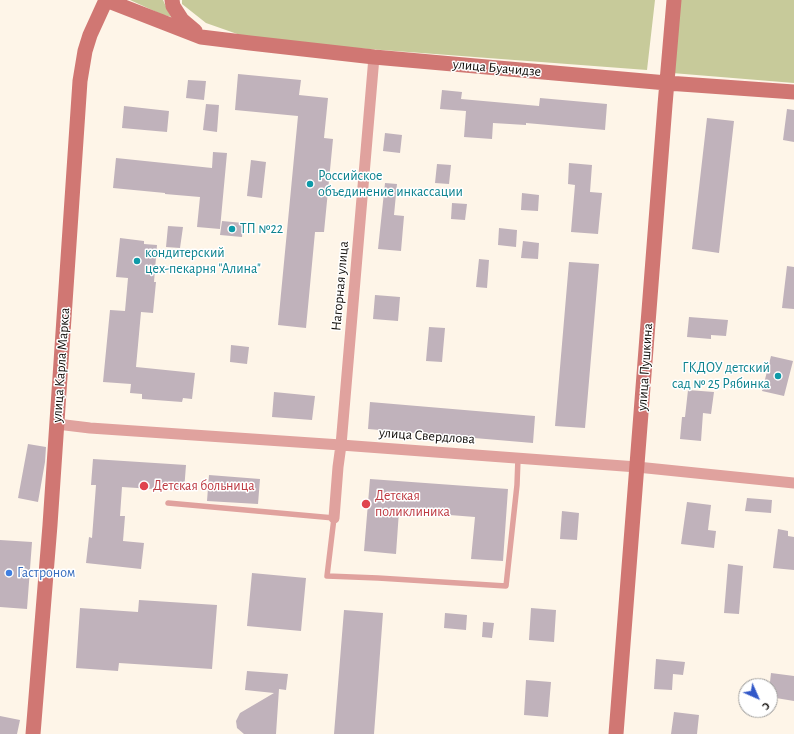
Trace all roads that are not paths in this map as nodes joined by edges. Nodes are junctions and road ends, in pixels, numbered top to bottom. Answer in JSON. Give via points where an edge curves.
{"nodes":[{"id":1,"x":106,"y":0,"type":"edge"},
{"id":2,"x":172,"y":0,"type":"edge"},
{"id":3,"x":674,"y":0,"type":"edge"},
{"id":4,"x":201,"y":36,"type":"junction"},
{"id":5,"x":374,"y":57,"type":"junction"},
{"id":6,"x":667,"y":83,"type":"junction"},
{"id":7,"x":794,"y":92,"type":"edge"},
{"id":8,"x":57,"y":424,"type":"junction"},
{"id":9,"x":341,"y":445,"type":"junction"},
{"id":10,"x":518,"y":458,"type":"junction"},
{"id":11,"x":637,"y":467,"type":"junction"},
{"id":12,"x":794,"y":483,"type":"edge"},
{"id":13,"x":168,"y":503,"type":"dead end"},
{"id":14,"x":334,"y":518,"type":"junction"},
{"id":15,"x":33,"y":734,"type":"edge"},
{"id":16,"x":616,"y":734,"type":"edge"}],
"edges":[{"from":1,"to":4,"type":"street","name":"улица Буачидзе"},
{"from":1,"to":8,"type":"street","name":"улица Карла Маркса","via":[[90,35],[80,81]]},
{"from":2,"to":4,"type":"street","via":[[182,20]]},
{"from":3,"to":6,"type":"street","name":"улица Пушкина"},
{"from":4,"to":5,"type":"street","name":"улица Буачидзе"},
{"from":5,"to":6,"type":"street","name":"улица Буачидзе"},
{"from":5,"to":9,"type":"street","name":"Нагорная улица"},
{"from":6,"to":7,"type":"street","name":"улица Буачидзе"},
{"from":6,"to":11,"type":"street","name":"улица Пушкина"},
{"from":8,"to":9,"type":"street","name":"улица Свердлова"},
{"from":8,"to":15,"type":"street","name":"улица Карла Маркса"},
{"from":9,"to":10,"type":"street","name":"улица Свердлова"},
{"from":9,"to":14,"type":"street","name":"Нагорная улица"},
{"from":10,"to":11,"type":"street","name":"улица Свердлова"},
{"from":10,"to":14,"type":"lane","via":[[506,586],[327,576]]},
{"from":11,"to":12,"type":"street","name":"улица Свердлова"},
{"from":11,"to":16,"type":"street","name":"улица Пушкина"},
{"from":13,"to":14,"type":"lane"}]}
